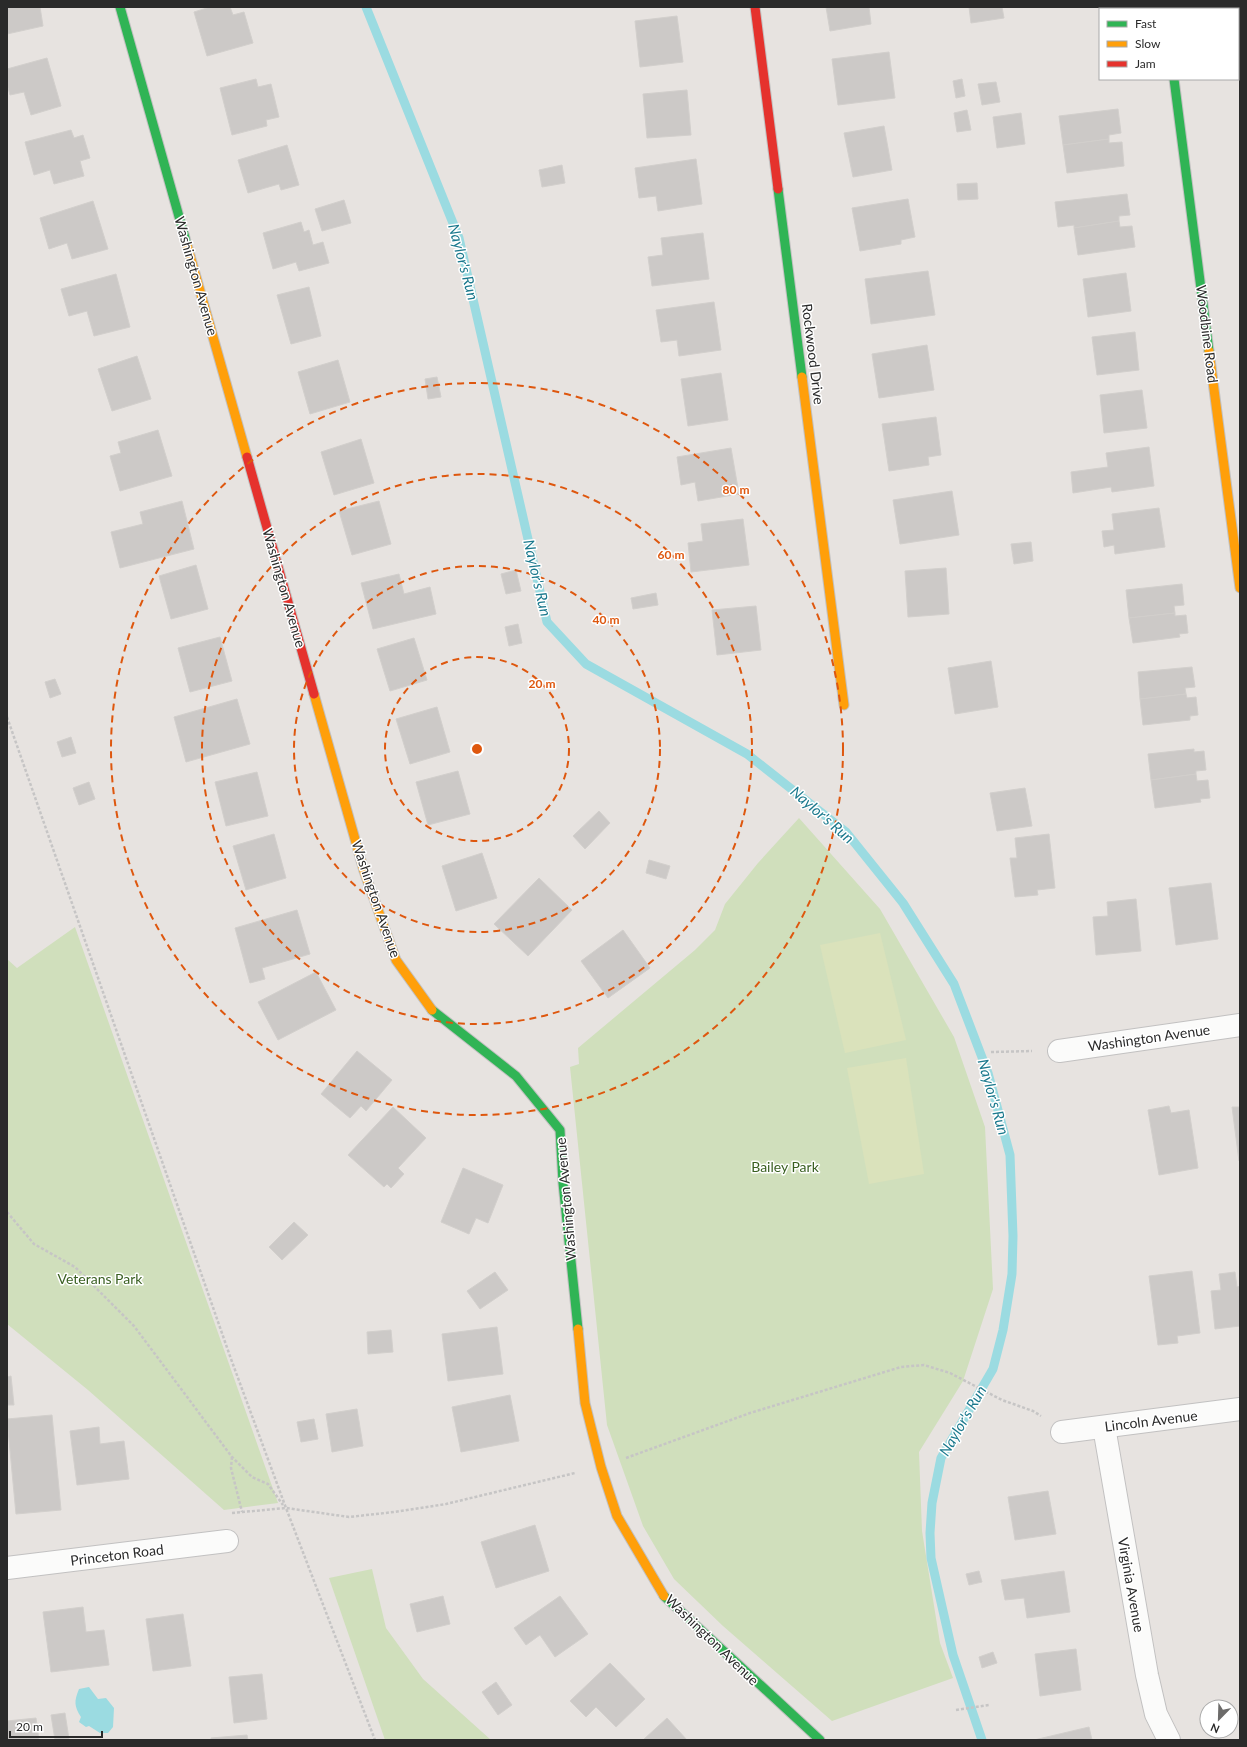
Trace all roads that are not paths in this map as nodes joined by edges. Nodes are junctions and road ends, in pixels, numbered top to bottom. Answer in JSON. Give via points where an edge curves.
{"nodes":[{"id":1,"x":120,"y":7,"type":"edge"},
{"id":2,"x":755,"y":7,"type":"edge"},
{"id":3,"x":1174,"y":80,"type":"edge"},
{"id":4,"x":1240,"y":588,"type":"edge"},
{"id":5,"x":844,"y":705,"type":"dead end"},
{"id":6,"x":1240,"y":1025,"type":"edge"},
{"id":7,"x":1059,"y":1051,"type":"road end"},
{"id":8,"x":1240,"y":1409,"type":"edge"},
{"id":9,"x":1104,"y":1427,"type":"junction"},
{"id":10,"x":1062,"y":1432,"type":"road end"},
{"id":11,"x":227,"y":1541,"type":"dead end"},
{"id":12,"x":7,"y":1568,"type":"edge"},
{"id":13,"x":820,"y":1740,"type":"edge"},
{"id":14,"x":1170,"y":1740,"type":"edge"}],
"edges":[{"from":1,"to":13,"type":"street","name":"Washington Avenue","via":[[360,856],[396,960],[434,1014],[516,1076],[560,1130],[584,1403],[617,1516],[663,1595]]},
{"from":2,"to":5,"type":"street","name":"Rockwood Drive"},
{"from":3,"to":4,"type":"street","name":"Woodbine Road"},
{"from":6,"to":7,"type":"street","name":"Washington Avenue"},
{"from":8,"to":9,"type":"street","name":"Lincoln Avenue"},
{"from":9,"to":10,"type":"street","name":"Lincoln Avenue"},
{"from":9,"to":14,"type":"street","name":"Virginia Avenue","via":[[1147,1675],[1156,1714]]},
{"from":11,"to":12,"type":"street","name":"Princeton Road"}]}
